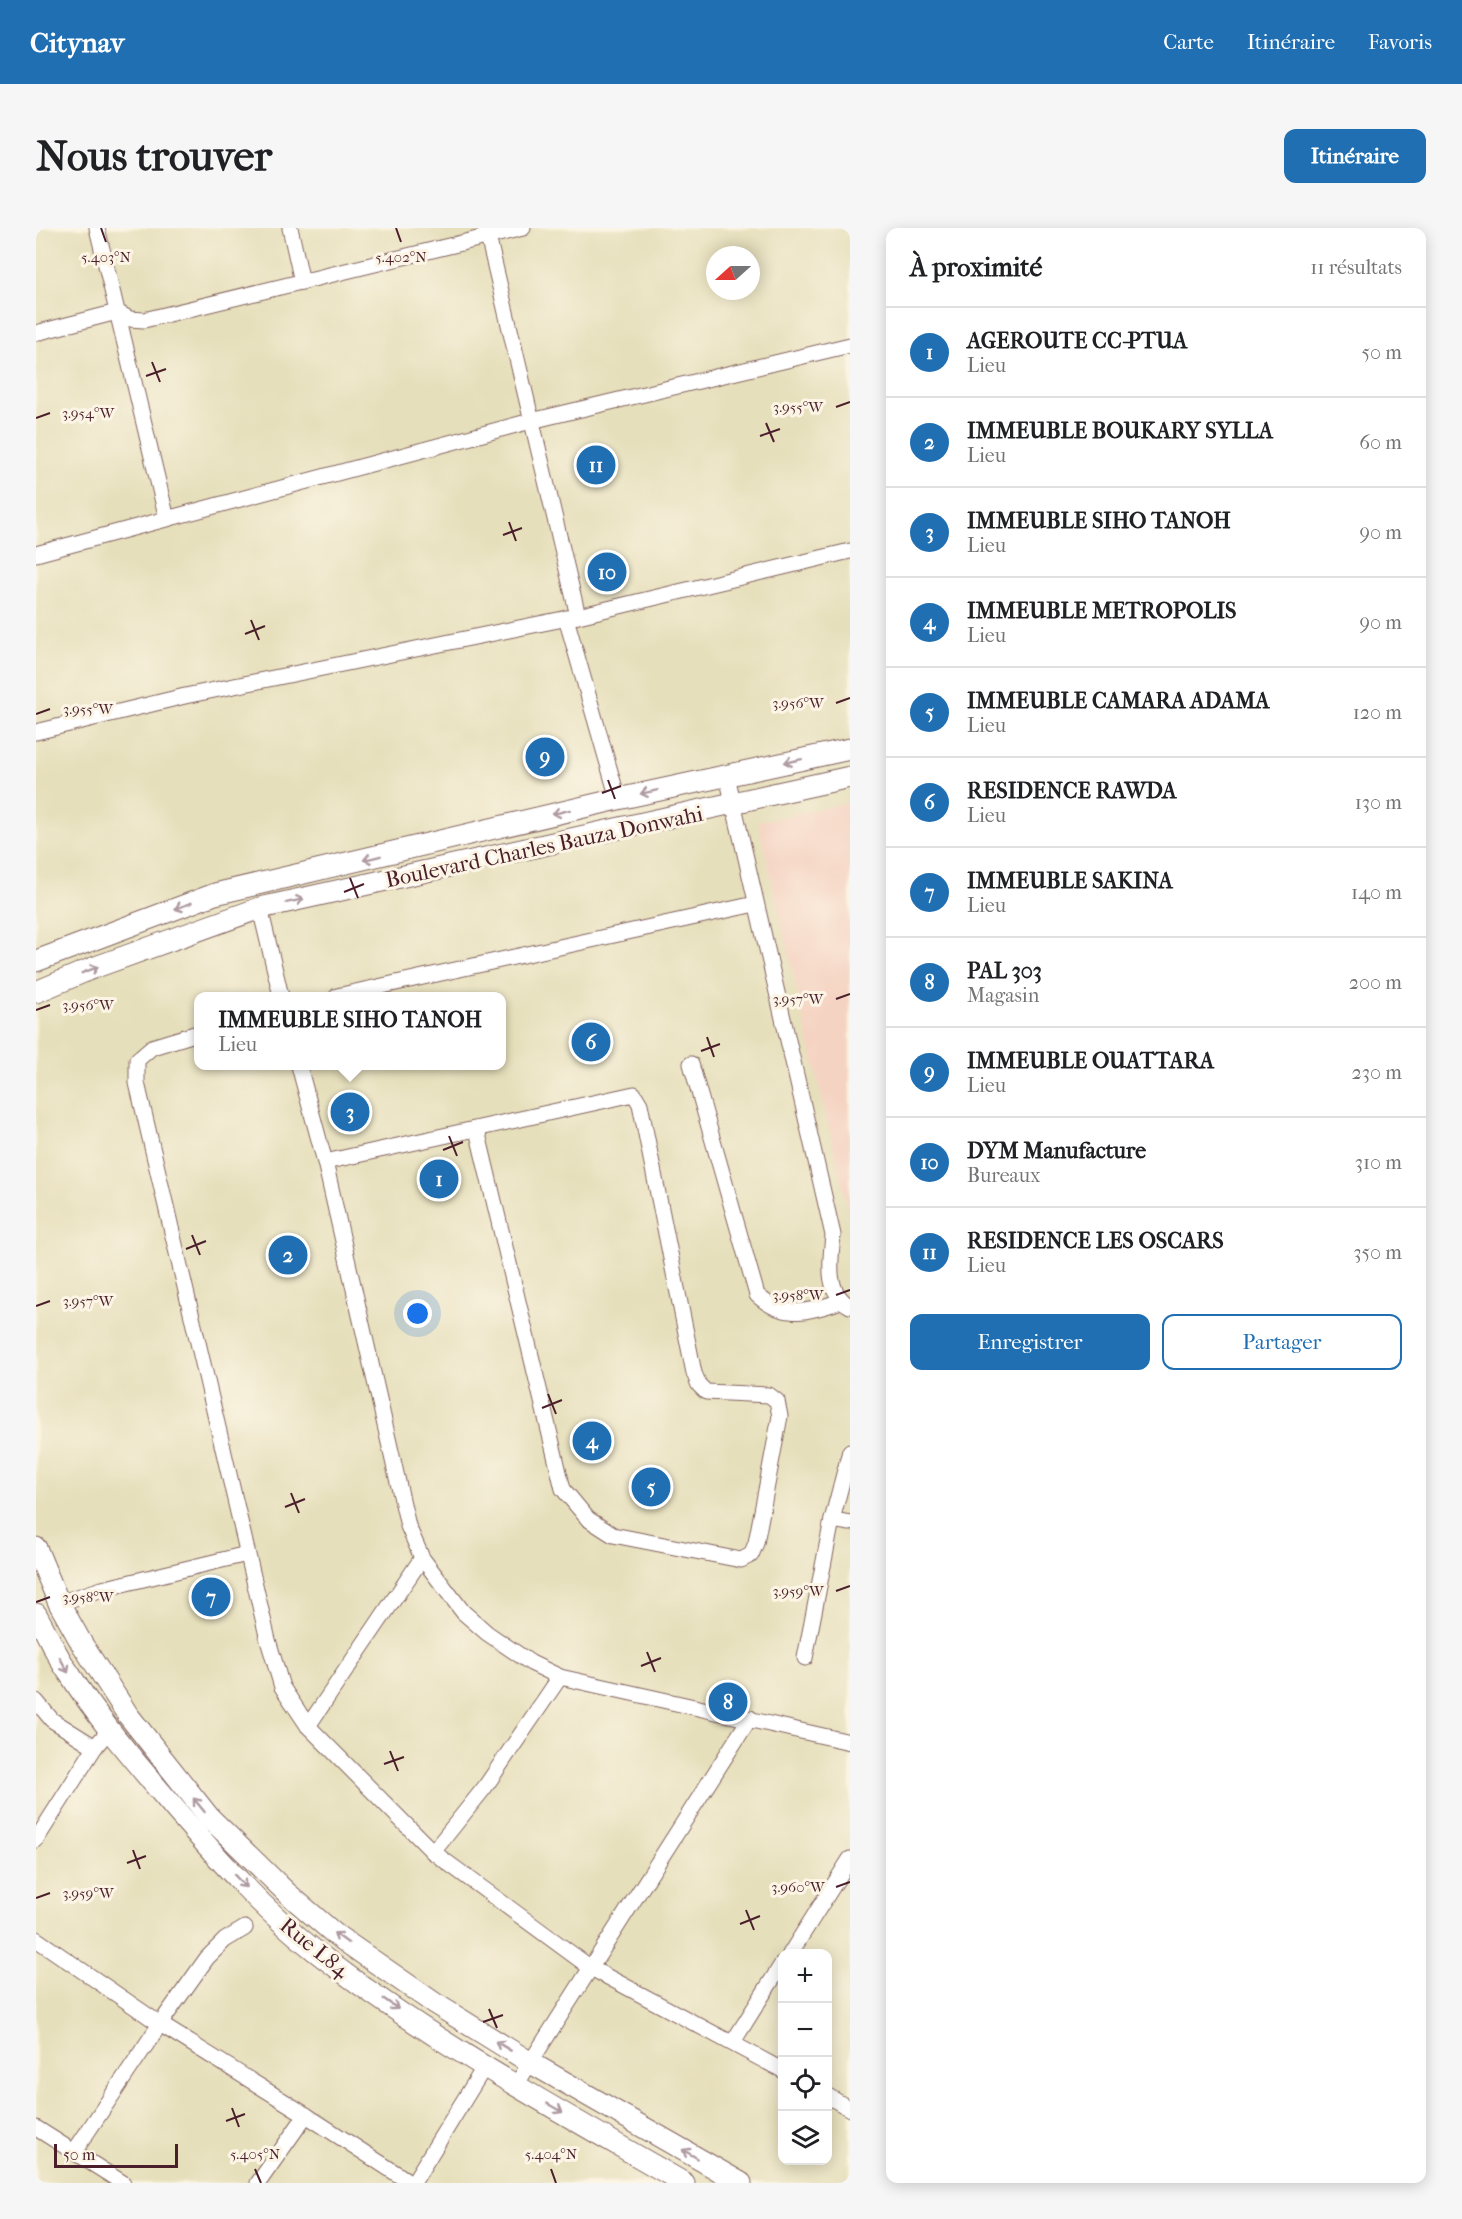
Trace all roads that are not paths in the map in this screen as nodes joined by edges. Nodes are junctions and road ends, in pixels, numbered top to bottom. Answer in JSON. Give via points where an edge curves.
{"nodes":[{"id":1,"x":97,"y":228,"type":"edge"},
{"id":2,"x":290,"y":228,"type":"edge"},
{"id":3,"x":524,"y":228,"type":"edge"},
{"id":4,"x":487,"y":232,"type":"edge"},
{"id":5,"x":302,"y":282,"type":"junction"},
{"id":6,"x":117,"y":312,"type":"junction"},
{"id":7,"x":36,"y":333,"type":"edge"},
{"id":8,"x":850,"y":345,"type":"edge"},
{"id":9,"x":531,"y":421,"type":"junction"},
{"id":10,"x":167,"y":519,"type":"junction"},
{"id":11,"x":850,"y":551,"type":"edge"},
{"id":12,"x":36,"y":554,"type":"edge"},
{"id":13,"x":572,"y":617,"type":"junction"},
{"id":14,"x":36,"y":732,"type":"edge"},
{"id":15,"x":850,"y":749,"type":"edge"},
{"id":16,"x":727,"y":776,"type":"junction"},
{"id":17,"x":850,"y":777,"type":"edge"},
{"id":18,"x":618,"y":799,"type":"junction"},
{"id":19,"x":733,"y":804,"type":"junction"},
{"id":20,"x":755,"y":904,"type":"junction"},
{"id":21,"x":260,"y":908,"type":"junction"},
{"id":22,"x":36,"y":961,"type":"edge"},
{"id":23,"x":36,"y":992,"type":"edge"},
{"id":24,"x":280,"y":992,"type":"edge"},
{"id":25,"x":356,"y":992,"type":"edge"},
{"id":26,"x":194,"y":1034,"type":"edge"},
{"id":27,"x":691,"y":1064,"type":"dead end"},
{"id":28,"x":300,"y":1070,"type":"edge"},
{"id":29,"x":477,"y":1130,"type":"junction"},
{"id":30,"x":325,"y":1162,"type":"junction"},
{"id":31,"x":845,"y":1303,"type":"edge"},
{"id":32,"x":850,"y":1451,"type":"edge"},
{"id":33,"x":832,"y":1520,"type":"junction"},
{"id":34,"x":850,"y":1523,"type":"edge"},
{"id":35,"x":36,"y":1548,"type":"edge"},
{"id":36,"x":248,"y":1554,"type":"junction"},
{"id":37,"x":422,"y":1558,"type":"junction"},
{"id":38,"x":59,"y":1603,"type":"junction"},
{"id":39,"x":36,"y":1614,"type":"edge"},
{"id":40,"x":805,"y":1658,"type":"dead end"},
{"id":41,"x":560,"y":1677,"type":"junction"},
{"id":42,"x":36,"y":1701,"type":"edge"},
{"id":43,"x":750,"y":1718,"type":"junction"},
{"id":44,"x":308,"y":1726,"type":"junction"},
{"id":45,"x":109,"y":1730,"type":"junction"},
{"id":46,"x":850,"y":1742,"type":"edge"},
{"id":47,"x":95,"y":1747,"type":"junction"},
{"id":48,"x":36,"y":1840,"type":"edge"},
{"id":49,"x":433,"y":1852,"type":"junction"},
{"id":50,"x":850,"y":1859,"type":"edge"},
{"id":51,"x":245,"y":1928,"type":"dead end"},
{"id":52,"x":36,"y":1939,"type":"edge"},
{"id":53,"x":792,"y":1949,"type":"edge"},
{"id":54,"x":591,"y":1968,"type":"junction"},
{"id":55,"x":778,"y":1972,"type":"edge"},
{"id":56,"x":160,"y":2024,"type":"junction"},
{"id":57,"x":733,"y":2042,"type":"junction"},
{"id":58,"x":531,"y":2063,"type":"junction"},
{"id":59,"x":486,"y":2066,"type":"junction"},
{"id":60,"x":778,"y":2067,"type":"edge"},
{"id":61,"x":516,"y":2085,"type":"junction"},
{"id":62,"x":832,"y":2098,"type":"edge"},
{"id":63,"x":850,"y":2109,"type":"edge"},
{"id":64,"x":306,"y":2115,"type":"junction"},
{"id":65,"x":36,"y":2128,"type":"edge"},
{"id":66,"x":74,"y":2152,"type":"junction"},
{"id":67,"x":123,"y":2183,"type":"edge"},
{"id":68,"x":258,"y":2183,"type":"edge"},
{"id":69,"x":412,"y":2183,"type":"edge"},
{"id":70,"x":684,"y":2183,"type":"edge"},
{"id":71,"x":741,"y":2183,"type":"edge"}],
"edges":[{"from":1,"to":6,"type":"street"},
{"from":2,"to":5,"type":"street"},
{"from":3,"to":4,"type":"street"},
{"from":4,"to":5,"type":"street"},
{"from":4,"to":9,"type":"street"},
{"from":5,"to":6,"type":"street","via":[[144,320],[130,319]]},
{"from":6,"to":7,"type":"street"},
{"from":6,"to":10,"type":"street"},
{"from":8,"to":9,"type":"street"},
{"from":9,"to":10,"type":"street"},
{"from":9,"to":13,"type":"street"},
{"from":10,"to":12,"type":"street"},
{"from":11,"to":13,"type":"street"},
{"from":13,"to":14,"type":"street","via":[[185,696]]},
{"from":13,"to":18,"type":"street"},
{"from":15,"to":16,"type":"main road","name":"Boulevard Charles Bauza Donwahi","one_way":true},
{"from":16,"to":18,"type":"main road","name":"Boulevard Charles Bauza Donwahi","one_way":true},
{"from":16,"to":19,"type":"street"},
{"from":17,"to":19,"type":"main road","name":"Boulevard Charles Bauza Donwahi"},
{"from":18,"to":22,"type":"main road","name":"Boulevard Charles Bauza Donwahi","one_way":true,"via":[[215,894]]},
{"from":19,"to":20,"type":"street"},
{"from":21,"to":19,"type":"main road","name":"Boulevard Charles Bauza Donwahi","one_way":true},
{"from":20,"to":25,"type":"street"},
{"from":20,"to":31,"type":"street","via":[[833,1235],[833,1287]]},
{"from":23,"to":21,"type":"main road","name":"Boulevard Charles Bauza Donwahi","one_way":true},
{"from":21,"to":24,"type":"street"},
{"from":26,"to":36,"type":"street","via":[[152,1047],[137,1060],[137,1083]]},
{"from":27,"to":31,"type":"street","via":[[757,1295],[764,1302],[791,1311]]},
{"from":28,"to":30,"type":"street"},
{"from":29,"to":29,"type":"street","via":[[562,1489],[588,1519],[613,1535],[741,1560],[751,1555],[780,1416],[777,1401],[769,1395],[706,1392],[699,1385],[640,1104],[634,1094]]},
{"from":29,"to":30,"type":"street"},
{"from":30,"to":37,"type":"street","via":[[408,1526]]},
{"from":32,"to":33,"type":"street"},
{"from":33,"to":34,"type":"street"},
{"from":33,"to":40,"type":"street"},
{"from":35,"to":38,"type":"main road"},
{"from":36,"to":38,"type":"street","via":[[102,1588]]},
{"from":36,"to":44,"type":"street","via":[[282,1687]]},
{"from":37,"to":41,"type":"street","via":[[463,1612],[487,1633]]},
{"from":37,"to":44,"type":"street"},
{"from":58,"to":38,"type":"main road","one_way":true,"via":[[424,1997],[336,1935],[287,1893],[209,1816],[128,1715]]},
{"from":39,"to":45,"type":"main road","name":"Rue L84","one_way":true,"via":[[68,1672]]},
{"from":41,"to":43,"type":"street"},
{"from":41,"to":49,"type":"street","via":[[485,1787]]},
{"from":42,"to":47,"type":"street","via":[[52,1720]]},
{"from":43,"to":46,"type":"street"},
{"from":43,"to":54,"type":"street"},
{"from":44,"to":49,"type":"street"},
{"from":45,"to":47,"type":"street"},
{"from":45,"to":59,"type":"main road","name":"Rue L84","one_way":true,"via":[[200,1838],[264,1906],[318,1953]]},
{"from":47,"to":48,"type":"street"},
{"from":49,"to":54,"type":"street"},
{"from":50,"to":53,"type":"street"},
{"from":51,"to":56,"type":"street","via":[[207,1958]]},
{"from":52,"to":56,"type":"street"},
{"from":54,"to":57,"type":"street"},
{"from":54,"to":58,"type":"street"},
{"from":55,"to":57,"type":"street"},
{"from":56,"to":64,"type":"street"},
{"from":56,"to":66,"type":"street"},
{"from":57,"to":60,"type":"street"},
{"from":58,"to":61,"type":"street"},
{"from":71,"to":58,"type":"main road","one_way":true},
{"from":59,"to":61,"type":"main road","name":"Rue L84"},
{"from":59,"to":69,"type":"street"},
{"from":61,"to":70,"type":"main road","name":"Rue L84","one_way":true},
{"from":62,"to":63,"type":"street"},
{"from":64,"to":68,"type":"street"},
{"from":64,"to":69,"type":"street"},
{"from":65,"to":66,"type":"street"},
{"from":66,"to":67,"type":"street"}]}
